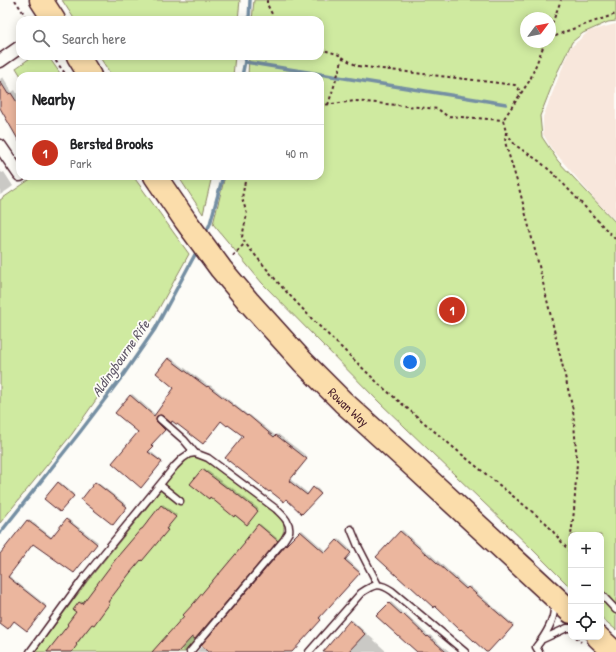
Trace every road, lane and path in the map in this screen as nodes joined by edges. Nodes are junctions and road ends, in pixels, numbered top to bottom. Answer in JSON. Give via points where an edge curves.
{"nodes":[{"id":1,"x":15,"y":0,"type":"edge"},
{"id":2,"x":41,"y":0,"type":"edge"},
{"id":3,"x":267,"y":0,"type":"edge"},
{"id":4,"x":561,"y":0,"type":"edge"},
{"id":5,"x":556,"y":13,"type":"edge"},
{"id":6,"x":616,"y":14,"type":"edge"},
{"id":7,"x":25,"y":16,"type":"edge"},
{"id":8,"x":51,"y":16,"type":"edge"},
{"id":9,"x":273,"y":16,"type":"edge"},
{"id":10,"x":556,"y":36,"type":"edge"},
{"id":11,"x":543,"y":48,"type":"edge"},
{"id":12,"x":16,"y":50,"type":"edge"},
{"id":13,"x":324,"y":50,"type":"edge"},
{"id":14,"x":343,"y":58,"type":"junction"},
{"id":15,"x":55,"y":60,"type":"edge"},
{"id":16,"x":80,"y":60,"type":"edge"},
{"id":17,"x":0,"y":61,"type":"edge"},
{"id":18,"x":63,"y":72,"type":"edge"},
{"id":19,"x":88,"y":72,"type":"edge"},
{"id":20,"x":522,"y":93,"type":"junction"},
{"id":21,"x":324,"y":105,"type":"edge"},
{"id":22,"x":328,"y":105,"type":"junction"},
{"id":23,"x":503,"y":120,"type":"junction"},
{"id":24,"x":506,"y":132,"type":"junction"},
{"id":25,"x":0,"y":146,"type":"edge"},
{"id":26,"x":16,"y":169,"type":"edge"},
{"id":27,"x":159,"y":180,"type":"edge"},
{"id":28,"x":245,"y":180,"type":"edge"},
{"id":29,"x":616,"y":240,"type":"edge"},
{"id":30,"x":246,"y":243,"type":"junction"},
{"id":31,"x":224,"y":260,"type":"junction"},
{"id":32,"x":160,"y":419,"type":"dead end"},
{"id":33,"x":195,"y":453,"type":"junction"},
{"id":34,"x":160,"y":485,"type":"junction"},
{"id":35,"x":180,"y":501,"type":"dead end"},
{"id":36,"x":350,"y":529,"type":"dead end"},
{"id":37,"x":571,"y":532,"type":"edge"},
{"id":38,"x":568,"y":550,"type":"edge"},
{"id":39,"x":378,"y":585,"type":"junction"},
{"id":40,"x":549,"y":591,"type":"junction"},
{"id":41,"x":604,"y":597,"type":"edge"},
{"id":42,"x":568,"y":609,"type":"edge"},
{"id":43,"x":616,"y":610,"type":"edge"},
{"id":44,"x":568,"y":628,"type":"edge"},
{"id":45,"x":542,"y":639,"type":"junction"},
{"id":46,"x":601,"y":640,"type":"edge"},
{"id":47,"x":538,"y":649,"type":"edge"},
{"id":48,"x":30,"y":652,"type":"edge"},
{"id":49,"x":190,"y":652,"type":"edge"},
{"id":50,"x":309,"y":652,"type":"edge"},
{"id":51,"x":464,"y":652,"type":"edge"},
{"id":52,"x":531,"y":652,"type":"edge"},
{"id":53,"x":614,"y":652,"type":"edge"}],
"edges":[{"from":1,"to":7,"type":"path"},
{"from":2,"to":8,"type":"highway"},
{"from":3,"to":9,"type":"path"},
{"from":4,"to":5,"type":"path"},
{"from":6,"to":10,"type":"path"},
{"from":11,"to":20,"type":"path"},
{"from":12,"to":17,"type":"street"},
{"from":13,"to":14,"type":"path"},
{"from":14,"to":20,"type":"path","via":[[357,66],[515,85]]},
{"from":14,"to":22,"type":"path"},
{"from":15,"to":18,"type":"path"},
{"from":16,"to":19,"type":"highway"},
{"from":20,"to":23,"type":"path"},
{"from":21,"to":22,"type":"path"},
{"from":22,"to":23,"type":"path","via":[[355,101],[438,109],[447,116]]},
{"from":23,"to":24,"type":"path"},
{"from":24,"to":29,"type":"path","via":[[515,145],[555,175]]},
{"from":24,"to":37,"type":"path","via":[[505,142],[539,266],[573,410],[578,462]]},
{"from":25,"to":26,"type":"street"},
{"from":27,"to":31,"type":"highway","name":"Rowan Way","via":[[185,220]]},
{"from":28,"to":30,"type":"path","via":[[242,198],[247,214],[242,237]]},
{"from":30,"to":31,"type":"path"},
{"from":30,"to":38,"type":"path","via":[[313,320],[381,386],[546,523]]},
{"from":31,"to":40,"type":"highway","name":"Rowan Way","via":[[248,301],[303,362],[343,402]]},
{"from":32,"to":33,"type":"lane"},
{"from":33,"to":34,"type":"lane","via":[[183,458]]},
{"from":33,"to":49,"type":"lane","via":[[208,458],[276,509],[285,517],[289,532]]},
{"from":34,"to":35,"type":"lane"},
{"from":34,"to":48,"type":"lane","via":[[83,579]]},
{"from":36,"to":39,"type":"lane"},
{"from":39,"to":50,"type":"lane","via":[[361,593]]},
{"from":39,"to":51,"type":"lane","via":[[392,591]]},
{"from":40,"to":42,"type":"highway","name":"Rowan Way"},
{"from":40,"to":45,"type":"lane","via":[[554,607],[553,616]]},
{"from":41,"to":43,"type":"lane"},
{"from":44,"to":45,"type":"lane"},
{"from":45,"to":47,"type":"lane"},
{"from":46,"to":53,"type":"highway"},
{"from":47,"to":52,"type":"lane"}]}
